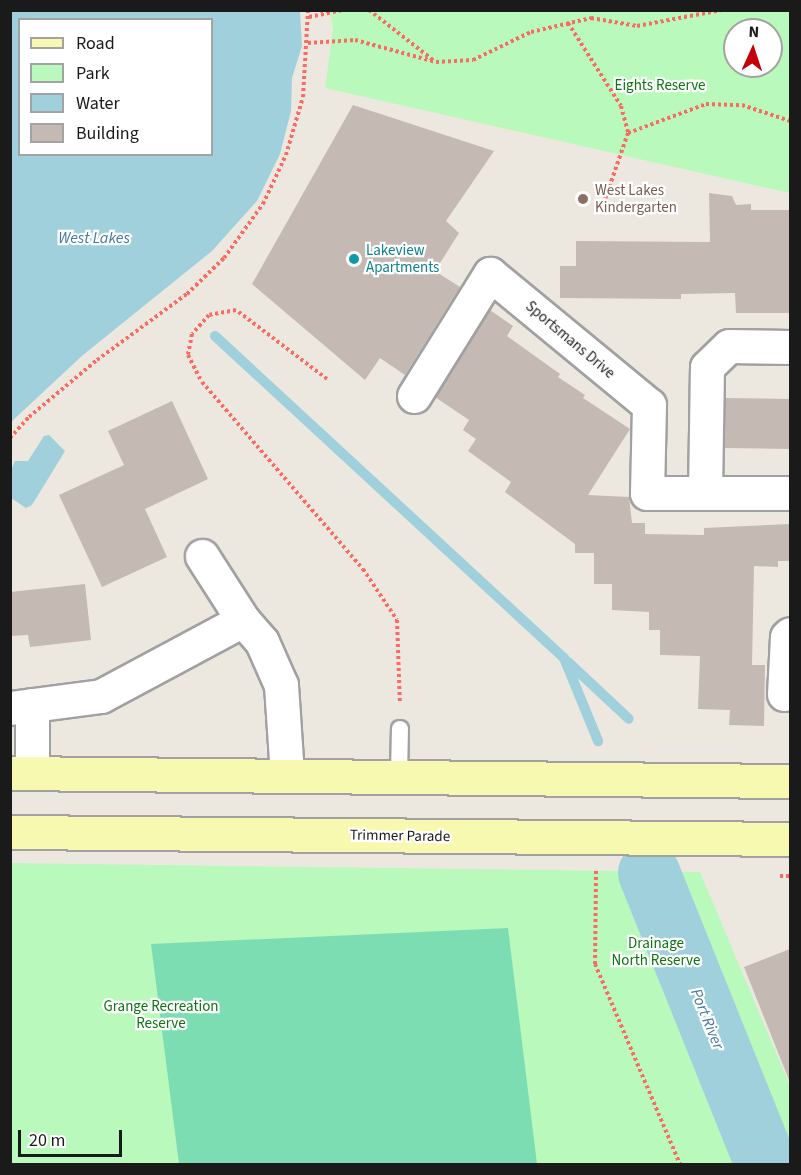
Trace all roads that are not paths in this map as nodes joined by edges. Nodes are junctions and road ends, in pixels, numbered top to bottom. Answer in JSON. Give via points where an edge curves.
{"nodes":[{"id":1,"x":790,"y":346,"type":"edge"},
{"id":2,"x":414,"y":396,"type":"dead end"},
{"id":3,"x":705,"y":493,"type":"junction"},
{"id":4,"x":790,"y":493,"type":"edge"},
{"id":5,"x":202,"y":556,"type":"dead end"},
{"id":6,"x":243,"y":620,"type":"junction"},
{"id":7,"x":790,"y":634,"type":"edge"},
{"id":8,"x":784,"y":694,"type":"dead end"},
{"id":9,"x":21,"y":707,"type":"edge"},
{"id":10,"x":400,"y":729,"type":"road end"},
{"id":11,"x":21,"y":773,"type":"edge"},
{"id":12,"x":399,"y":775,"type":"junction"},
{"id":13,"x":286,"y":776,"type":"junction"},
{"id":14,"x":790,"y":781,"type":"edge"},
{"id":15,"x":10,"y":832,"type":"edge"},
{"id":16,"x":790,"y":839,"type":"edge"}],
"edges":[{"from":1,"to":3,"type":"street","via":[[729,346],[707,367]]},
{"from":2,"to":3,"type":"street","name":"Sportsmans Drive","via":[[490,274],[649,405],[647,493]]},
{"from":3,"to":4,"type":"street","name":"Sportsmans Drive"},
{"from":5,"to":6,"type":"street"},
{"from":6,"to":9,"type":"street","via":[[101,696]]},
{"from":6,"to":13,"type":"street","via":[[262,642],[281,685]]},
{"from":7,"to":8,"type":"street"},
{"from":9,"to":11,"type":"street"},
{"from":10,"to":12,"type":"lane"},
{"from":11,"to":13,"type":"main road"},
{"from":12,"to":13,"type":"main road"},
{"from":12,"to":14,"type":"main road"},
{"from":15,"to":16,"type":"main road","name":"Trimmer Parade"}]}
